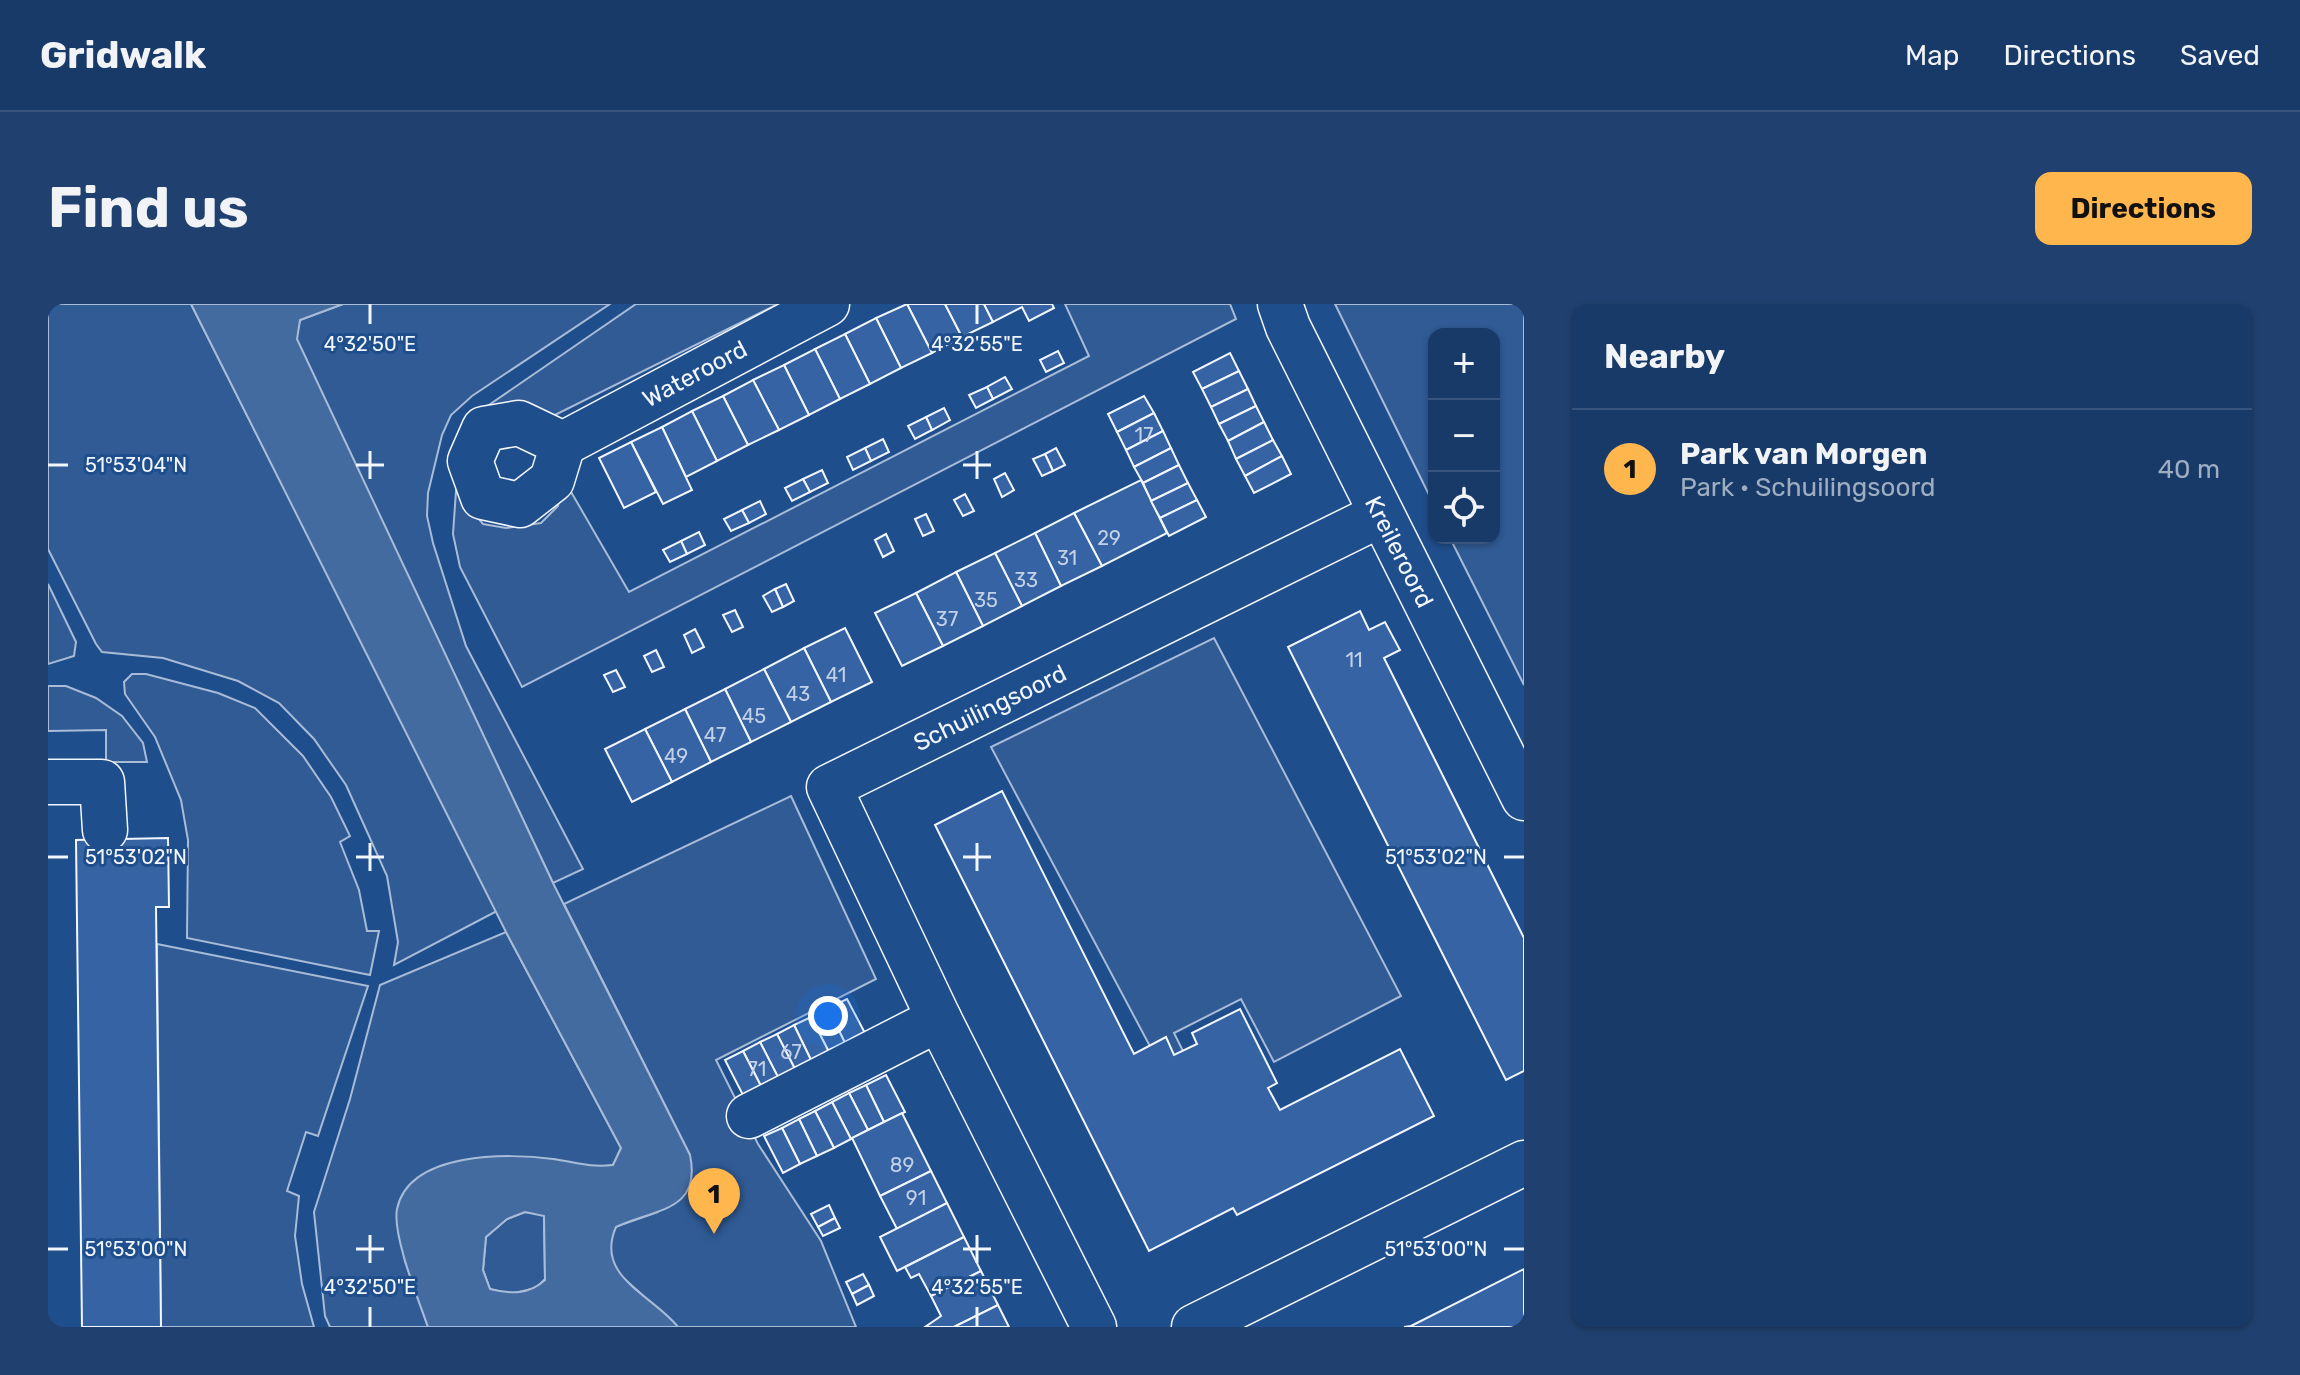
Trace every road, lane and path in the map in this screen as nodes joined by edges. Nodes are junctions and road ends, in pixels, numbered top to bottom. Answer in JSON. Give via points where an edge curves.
{"nodes":[{"id":1,"x":827,"y":304,"type":"edge"},
{"id":2,"x":1280,"y":304,"type":"edge"},
{"id":3,"x":563,"y":444,"type":"dead end"},
{"id":4,"x":1380,"y":515,"type":"junction"},
{"id":5,"x":48,"y":782,"type":"edge"},
{"id":6,"x":1524,"y":798,"type":"edge"},
{"id":7,"x":105,"y":830,"type":"dead end"},
{"id":8,"x":939,"y":1019,"type":"junction"},
{"id":9,"x":749,"y":1116,"type":"dead end"},
{"id":10,"x":1524,"y":1163,"type":"edge"},
{"id":11,"x":1094,"y":1327,"type":"edge"},
{"id":12,"x":1194,"y":1327,"type":"edge"}],
"edges":[{"from":1,"to":3,"type":"street","name":"Wateroord"},
{"from":2,"to":4,"type":"street","name":"Kreileroord"},
{"from":4,"to":6,"type":"street","name":"Kreileroord"},
{"from":4,"to":8,"type":"street","name":"Schuilingsoord","via":[[829,787]]},
{"from":5,"to":7,"type":"street","via":[[102,782]]},
{"from":8,"to":9,"type":"street"},
{"from":8,"to":11,"type":"street","name":"Schuilingsoord"},
{"from":10,"to":12,"type":"street"}]}
